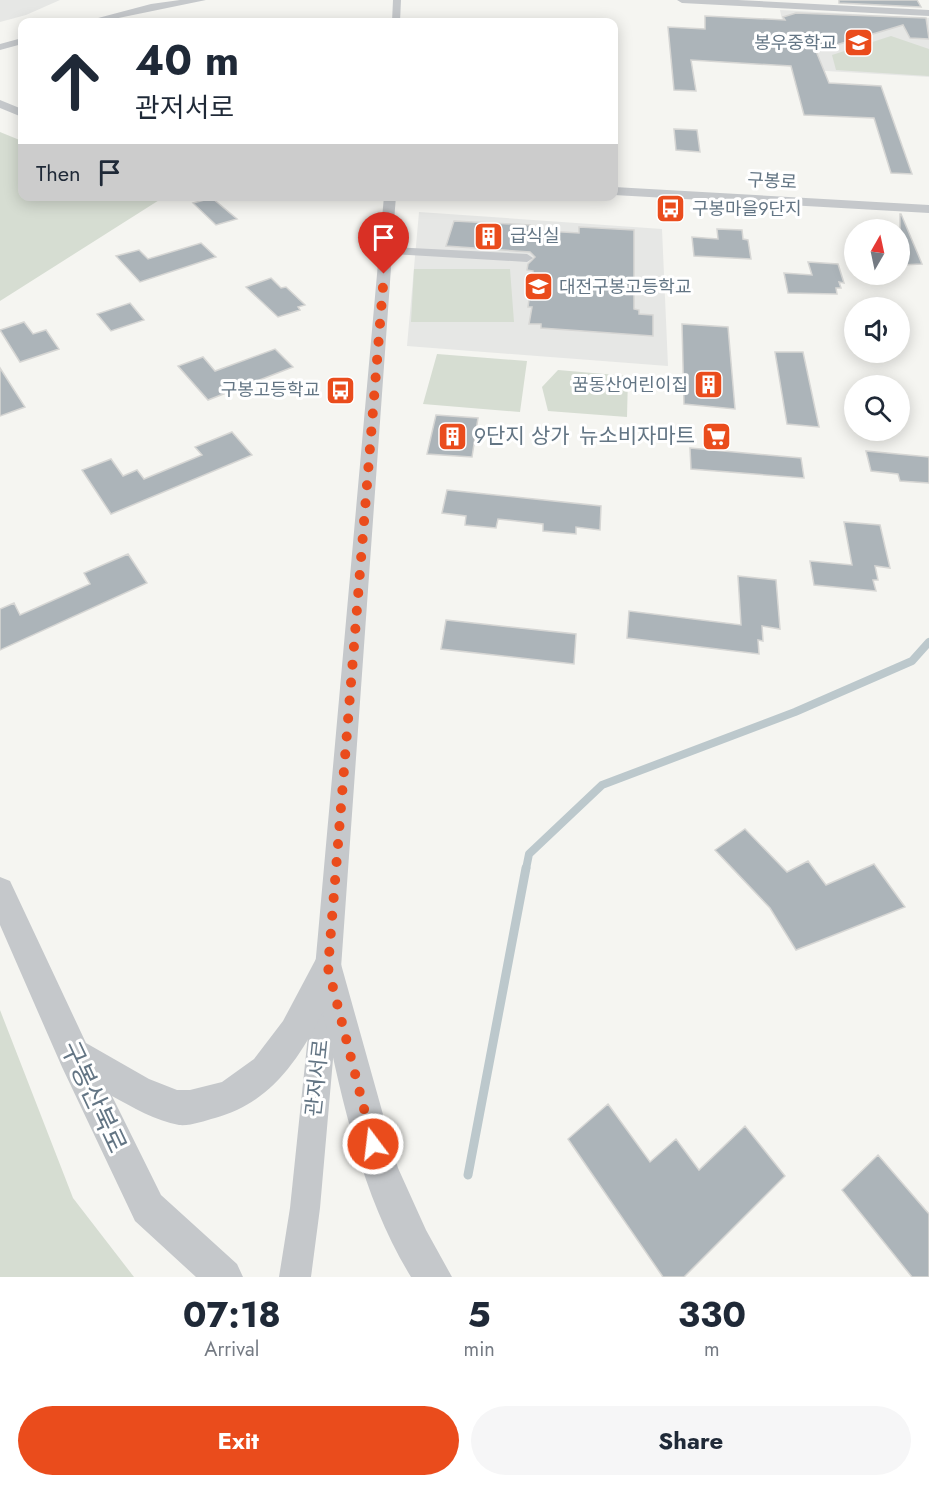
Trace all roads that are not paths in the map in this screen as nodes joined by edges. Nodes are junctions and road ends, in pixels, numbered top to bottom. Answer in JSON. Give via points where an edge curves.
{"nodes":[{"id":1,"x":201,"y":0,"type":"edge"},
{"id":2,"x":397,"y":0,"type":"edge"},
{"id":3,"x":682,"y":0,"type":"edge"},
{"id":4,"x":929,"y":13,"type":"edge"},
{"id":5,"x":105,"y":18,"type":"edge"},
{"id":6,"x":396,"y":18,"type":"edge"},
{"id":7,"x":18,"y":42,"type":"edge"},
{"id":8,"x":0,"y":47,"type":"edge"},
{"id":9,"x":0,"y":104,"type":"edge"},
{"id":10,"x":18,"y":111,"type":"edge"},
{"id":11,"x":618,"y":191,"type":"edge"},
{"id":12,"x":390,"y":201,"type":"edge"},
{"id":13,"x":929,"y":209,"type":"edge"},
{"id":14,"x":385,"y":250,"type":"junction"},
{"id":15,"x":527,"y":258,"type":"dead end"},
{"id":16,"x":0,"y":891,"type":"edge"},
{"id":17,"x":328,"y":968,"type":"junction"},
{"id":18,"x":74,"y":1055,"type":"junction"},
{"id":19,"x":224,"y":1277,"type":"edge"},
{"id":20,"x":295,"y":1277,"type":"edge"},
{"id":21,"x":433,"y":1277,"type":"edge"}],
"edges":[{"from":1,"to":5,"type":"street"},
{"from":2,"to":6,"type":"street"},
{"from":3,"to":4,"type":"street"},
{"from":7,"to":8,"type":"street"},
{"from":9,"to":10,"type":"street"},
{"from":11,"to":13,"type":"street","name":"구봉로"},
{"from":12,"to":14,"type":"street","name":"관저서로"},
{"from":14,"to":15,"type":"street"},
{"from":14,"to":17,"type":"street","name":"관저서로"},
{"from":16,"to":18,"type":"street","name":"구봉산북로"},
{"from":17,"to":18,"type":"street","via":[[294,1034],[270,1068],[226,1101],[180,1108],[142,1093]]},
{"from":17,"to":20,"type":"street","name":"관저서로"},
{"from":17,"to":21,"type":"street","via":[[379,1165],[414,1251]]},
{"from":18,"to":19,"type":"street","name":"구봉산북로","via":[[148,1208]]}]}
